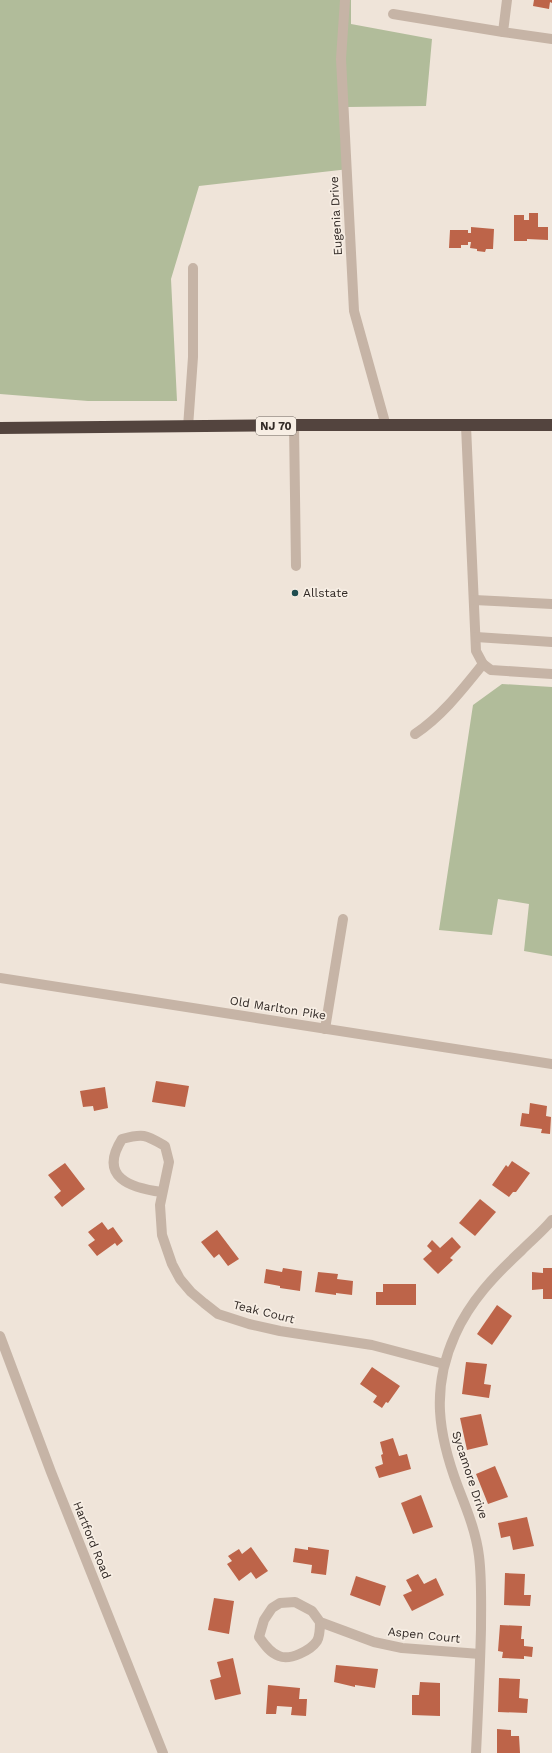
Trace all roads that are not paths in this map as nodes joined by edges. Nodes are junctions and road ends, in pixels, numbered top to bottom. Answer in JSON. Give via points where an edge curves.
{"nodes":[{"id":1,"x":345,"y":0,"type":"edge"},
{"id":2,"x":507,"y":0,"type":"edge"},
{"id":3,"x":393,"y":14,"type":"dead end"},
{"id":4,"x":503,"y":32,"type":"junction"},
{"id":5,"x":552,"y":39,"type":"edge"},
{"id":6,"x":193,"y":268,"type":"dead end"},
{"id":7,"x":294,"y":426,"type":"junction"},
{"id":8,"x":386,"y":426,"type":"junction"},
{"id":9,"x":466,"y":426,"type":"junction"},
{"id":10,"x":552,"y":426,"type":"edge"},
{"id":11,"x":188,"y":427,"type":"junction"},
{"id":12,"x":0,"y":428,"type":"edge"},
{"id":13,"x":296,"y":566,"type":"dead end"},
{"id":14,"x":474,"y":600,"type":"junction"},
{"id":15,"x":552,"y":604,"type":"edge"},
{"id":16,"x":476,"y":637,"type":"junction"},
{"id":17,"x":552,"y":642,"type":"edge"},
{"id":18,"x":483,"y":664,"type":"junction"},
{"id":19,"x":552,"y":674,"type":"edge"},
{"id":20,"x":415,"y":734,"type":"dead end"},
{"id":21,"x":342,"y":919,"type":"dead end"},
{"id":22,"x":0,"y":978,"type":"edge"},
{"id":23,"x":325,"y":1029,"type":"junction"},
{"id":24,"x":552,"y":1064,"type":"edge"},
{"id":25,"x":162,"y":1192,"type":"junction"},
{"id":26,"x":552,"y":1220,"type":"edge"},
{"id":27,"x":0,"y":1336,"type":"edge"},
{"id":28,"x":444,"y":1364,"type":"junction"},
{"id":29,"x":320,"y":1622,"type":"junction"},
{"id":30,"x":480,"y":1654,"type":"junction"},
{"id":31,"x":163,"y":1753,"type":"edge"},
{"id":32,"x":476,"y":1753,"type":"edge"}],
"edges":[{"from":1,"to":8,"type":"street","name":"Eugenia Drive","via":[[342,59],[354,311]]},
{"from":2,"to":4,"type":"street"},
{"from":3,"to":4,"type":"street"},
{"from":4,"to":5,"type":"street"},
{"from":6,"to":11,"type":"street","via":[[193,357]]},
{"from":7,"to":8,"type":"highway","number":"NJ 70"},
{"from":7,"to":11,"type":"highway","number":"NJ 70"},
{"from":7,"to":13,"type":"street"},
{"from":8,"to":9,"type":"highway","number":"NJ 70"},
{"from":9,"to":10,"type":"highway","number":"NJ 70"},
{"from":9,"to":14,"type":"street"},
{"from":11,"to":12,"type":"highway","number":"NJ 70"},
{"from":14,"to":15,"type":"street"},
{"from":14,"to":16,"type":"street"},
{"from":16,"to":17,"type":"street"},
{"from":16,"to":18,"type":"street","via":[[476,651]]},
{"from":18,"to":19,"type":"street","via":[[491,670]]},
{"from":18,"to":20,"type":"street","via":[[451,703],[430,724]]},
{"from":21,"to":23,"type":"street"},
{"from":22,"to":23,"type":"street","name":"Old Marlton Pike"},
{"from":23,"to":24,"type":"street","name":"Old Marlton Pike"},
{"from":25,"to":25,"type":"street","name":"Teak Court","via":[[169,1162],[165,1146],[150,1137],[138,1135],[122,1139],[113,1160],[117,1176],[141,1189]]},
{"from":25,"to":28,"type":"street","name":"Teak Court","via":[[162,1235],[172,1264],[191,1292],[218,1314],[280,1332],[372,1345]]},
{"from":26,"to":28,"type":"street","name":"Sycamore Drive","via":[[490,1281],[470,1307],[455,1334]]},
{"from":27,"to":31,"type":"street","name":"Hartford Road","via":[[51,1472]]},
{"from":28,"to":30,"type":"street","name":"Sycamore Drive","via":[[439,1392],[440,1423],[447,1456],[477,1544],[481,1576]]},
{"from":29,"to":29,"type":"street","name":"Aspen Court","via":[[312,1611],[295,1602],[280,1603],[272,1608],[264,1620],[259,1637],[269,1650],[280,1657],[296,1656],[318,1640]]},
{"from":29,"to":30,"type":"street","name":"Aspen Court","via":[[388,1646]]},
{"from":30,"to":32,"type":"street","name":"Sycamore Drive"}]}
